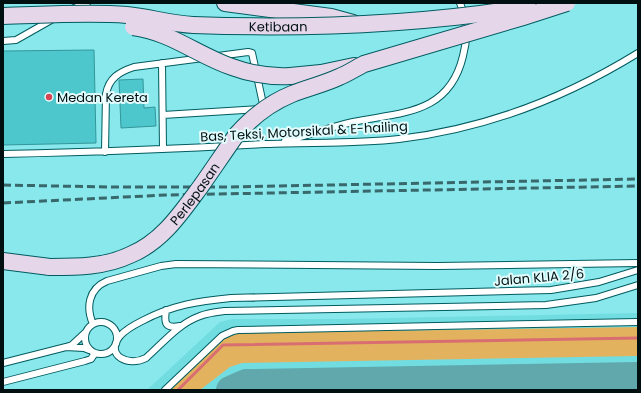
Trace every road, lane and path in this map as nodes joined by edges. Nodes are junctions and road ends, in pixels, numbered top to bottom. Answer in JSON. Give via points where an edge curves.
{"nodes":[{"id":1,"x":87,"y":3,"type":"edge"},
{"id":2,"x":225,"y":3,"type":"edge"},
{"id":3,"x":460,"y":3,"type":"edge"},
{"id":4,"x":553,"y":3,"type":"edge"},
{"id":5,"x":567,"y":3,"type":"edge"},
{"id":6,"x":3,"y":16,"type":"edge"},
{"id":7,"x":357,"y":24,"type":"junction"},
{"id":8,"x":3,"y":26,"type":"edge"},
{"id":9,"x":3,"y":41,"type":"edge"},
{"id":10,"x":638,"y":53,"type":"edge"},
{"id":11,"x":162,"y":64,"type":"junction"},
{"id":12,"x":364,"y":64,"type":"junction"},
{"id":13,"x":163,"y":115,"type":"junction"},
{"id":14,"x":269,"y":144,"type":"junction"},
{"id":15,"x":163,"y":149,"type":"junction"},
{"id":16,"x":105,"y":152,"type":"junction"},
{"id":17,"x":3,"y":154,"type":"edge"},
{"id":18,"x":3,"y":261,"type":"edge"},
{"id":19,"x":638,"y":263,"type":"edge"},
{"id":20,"x":3,"y":267,"type":"edge"},
{"id":21,"x":50,"y":267,"type":"junction"},
{"id":22,"x":638,"y":270,"type":"edge"},
{"id":23,"x":638,"y":285,"type":"edge"},
{"id":24,"x":166,"y":310,"type":"junction"},
{"id":25,"x":638,"y":322,"type":"edge"},
{"id":26,"x":93,"y":324,"type":"junction"},
{"id":27,"x":182,"y":326,"type":"junction"},
{"id":28,"x":86,"y":332,"type":"junction"},
{"id":29,"x":116,"y":342,"type":"junction"},
{"id":30,"x":66,"y":347,"type":"junction"},
{"id":31,"x":93,"y":352,"type":"junction"},
{"id":32,"x":3,"y":363,"type":"edge"},
{"id":33,"x":3,"y":382,"type":"edge"},
{"id":34,"x":165,"y":390,"type":"edge"}],
"edges":[{"from":1,"to":9,"type":"lane","via":[[67,11],[16,40]]},
{"from":2,"to":7,"type":"main road","via":[[331,17]]},
{"from":3,"to":14,"type":"lane","via":[[466,19],[462,62],[454,81],[441,97],[411,112],[352,122],[300,138]]},
{"from":4,"to":7,"type":"main road","name":"Ketibaan","bridge":true,"via":[[453,18]]},
{"from":5,"to":12,"type":"main road","bridge":true},
{"from":6,"to":7,"type":"main road","name":"Ketibaan","bridge":true,"via":[[126,15],[177,24],[271,27]]},
{"from":8,"to":12,"type":"main road","bridge":true,"via":[[105,25],[142,28],[168,36],[231,67],[261,75],[304,76]]},
{"from":10,"to":14,"type":"lane","name":"Bas, Teksi, Motorsikal & E-hailing","via":[[574,88],[518,111],[464,128],[398,139]]},
{"from":11,"to":13,"type":"lane"},
{"from":11,"to":13,"type":"lane","via":[[248,52],[253,57],[264,104],[260,109]]},
{"from":11,"to":16,"type":"lane","via":[[123,70],[111,80],[106,94]]},
{"from":12,"to":21,"type":"main road","name":"Perlepasan","bridge":true,"via":[[339,77],[276,101],[255,115],[237,134],[175,222],[144,249],[101,264]]},
{"from":13,"to":15,"type":"lane"},
{"from":14,"to":15,"type":"lane","name":"Bas, Teksi, Motorsikal & E-hailing"},
{"from":15,"to":16,"type":"lane","name":"Bas, Teksi, Motorsikal & E-hailing"},
{"from":16,"to":17,"type":"lane","name":"Bas, Teksi, Motorsikal & E-hailing"},
{"from":18,"to":21,"type":"main road"},
{"from":19,"to":26,"type":"lane","via":[[437,266],[168,264],[98,286],[90,303]]},
{"from":20,"to":21,"type":"main road","name":"Perlepasan"},
{"from":22,"to":24,"type":"lane","name":"Jalan KLIA 2/6","via":[[600,282],[522,292],[231,298],[198,302]]},
{"from":23,"to":27,"type":"lane","via":[[612,294],[562,303],[224,311],[201,315]]},
{"from":24,"to":27,"type":"lane","via":[[165,319],[168,325]]},
{"from":24,"to":29,"type":"lane","name":"Jalan KLIA 2/6","via":[[127,329]]},
{"from":25,"to":34,"type":"lane","via":[[238,330],[222,336]]},
{"from":26,"to":28,"type":"lane"},
{"from":26,"to":29,"type":"lane","via":[[109,324],[116,332]]},
{"from":27,"to":29,"type":"lane","via":[[146,358],[139,361],[126,361],[119,357]]},
{"from":28,"to":30,"type":"lane"},
{"from":28,"to":31,"type":"lane","via":[[85,342]]},
{"from":29,"to":31,"type":"lane","via":[[106,354]]},
{"from":30,"to":31,"type":"lane","via":[[84,348]]},
{"from":30,"to":32,"type":"lane"},
{"from":31,"to":33,"type":"lane","via":[[91,359],[85,361]]}]}
